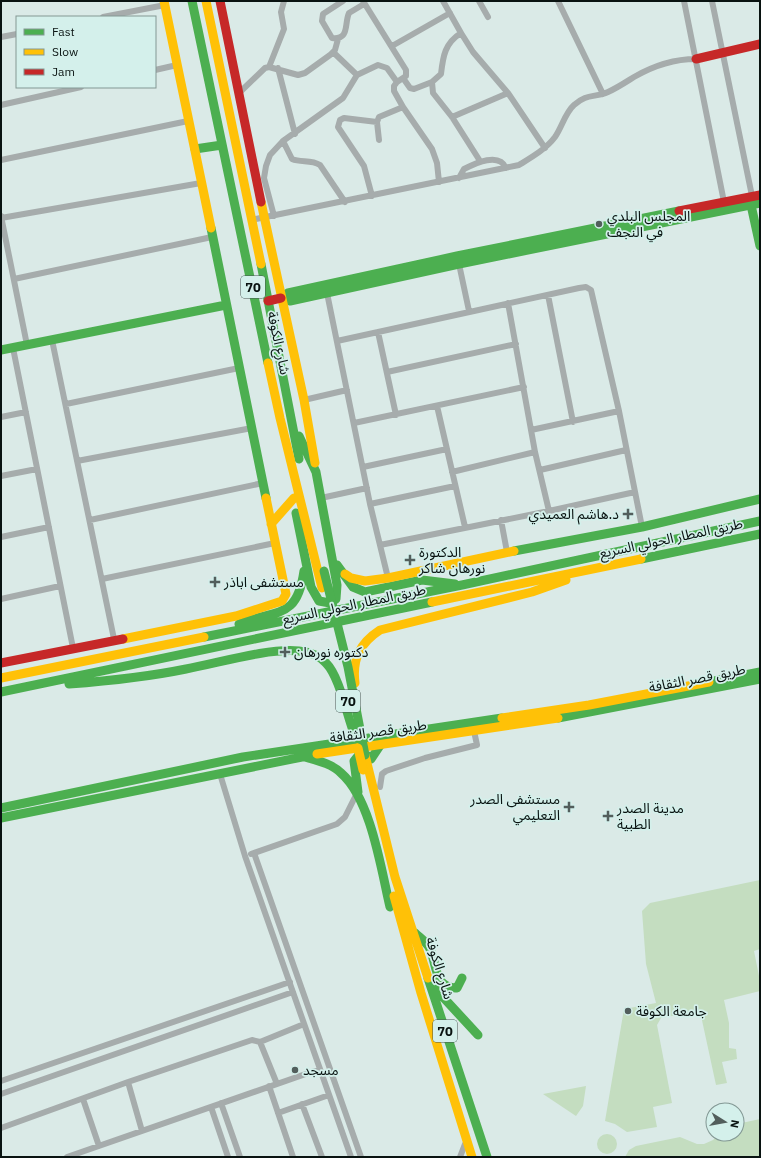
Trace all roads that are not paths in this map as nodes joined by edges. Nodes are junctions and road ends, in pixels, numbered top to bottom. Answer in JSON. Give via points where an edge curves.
{"nodes":[{"id":1,"x":192,"y":1,"type":"edge"},
{"id":2,"x":206,"y":1,"type":"edge"},
{"id":3,"x":220,"y":1,"type":"edge"},
{"id":4,"x":284,"y":1,"type":"edge"},
{"id":5,"x":343,"y":1,"type":"edge"},
{"id":6,"x":443,"y":1,"type":"edge"},
{"id":7,"x":479,"y":1,"type":"edge"},
{"id":8,"x":558,"y":1,"type":"edge"},
{"id":9,"x":684,"y":1,"type":"edge"},
{"id":10,"x":712,"y":1,"type":"edge"},
{"id":11,"x":363,"y":2,"type":"edge"},
{"id":12,"x":164,"y":3,"type":"edge"},
{"id":13,"x":450,"y":13,"type":"junction"},
{"id":14,"x":107,"y":16,"type":"edge"},
{"id":15,"x":488,"y":17,"type":"dead end"},
{"id":16,"x":461,"y":33,"type":"junction"},
{"id":17,"x":16,"y":34,"type":"edge"},
{"id":18,"x":1,"y":37,"type":"edge"},
{"id":19,"x":338,"y":39,"type":"junction"},
{"id":20,"x":760,"y":44,"type":"edge"},
{"id":21,"x":392,"y":46,"type":"junction"},
{"id":22,"x":760,"y":49,"type":"edge"},
{"id":23,"x":333,"y":52,"type":"junction"},
{"id":24,"x":722,"y":54,"type":"junction"},
{"id":25,"x":696,"y":59,"type":"junction"},
{"id":26,"x":177,"y":65,"type":"junction"},
{"id":27,"x":269,"y":67,"type":"junction"},
{"id":28,"x":278,"y":68,"type":"junction"},
{"id":29,"x":156,"y":70,"type":"edge"},
{"id":30,"x":357,"y":75,"type":"junction"},
{"id":31,"x":403,"y":78,"type":"junction"},
{"id":32,"x":397,"y":82,"type":"junction"},
{"id":33,"x":432,"y":82,"type":"junction"},
{"id":34,"x":77,"y":88,"type":"edge"},
{"id":35,"x":239,"y":93,"type":"junction"},
{"id":36,"x":508,"y":93,"type":"junction"},
{"id":37,"x":603,"y":94,"type":"junction"},
{"id":38,"x":1,"y":105,"type":"edge"},
{"id":39,"x":403,"y":107,"type":"junction"},
{"id":40,"x":452,"y":117,"type":"junction"},
{"id":41,"x":188,"y":121,"type":"junction"},
{"id":42,"x":377,"y":122,"type":"junction"},
{"id":43,"x":295,"y":134,"type":"junction"},
{"id":44,"x":379,"y":140,"type":"dead end"},
{"id":45,"x":283,"y":142,"type":"junction"},
{"id":46,"x":222,"y":145,"type":"junction"},
{"id":47,"x":545,"y":148,"type":"junction"},
{"id":48,"x":195,"y":149,"type":"junction"},
{"id":49,"x":1,"y":160,"type":"edge"},
{"id":50,"x":480,"y":161,"type":"junction"},
{"id":51,"x":506,"y":168,"type":"junction"},
{"id":52,"x":459,"y":178,"type":"junction"},
{"id":53,"x":439,"y":182,"type":"junction"},
{"id":54,"x":201,"y":183,"type":"junction"},
{"id":55,"x":372,"y":196,"type":"junction"},
{"id":56,"x":756,"y":200,"type":"edge"},
{"id":57,"x":345,"y":202,"type":"junction"},
{"id":58,"x":724,"y":202,"type":"junction"},
{"id":59,"x":1,"y":217,"type":"edge"},
{"id":60,"x":270,"y":217,"type":"junction"},
{"id":61,"x":251,"y":220,"type":"junction"},
{"id":62,"x":642,"y":223,"type":"junction"},
{"id":63,"x":212,"y":237,"type":"junction"},
{"id":64,"x":760,"y":246,"type":"edge"},
{"id":65,"x":459,"y":264,"type":"junction"},
{"id":66,"x":403,"y":272,"type":"junction"},
{"id":67,"x":14,"y":279,"type":"junction"},
{"id":68,"x":327,"y":293,"type":"junction"},
{"id":69,"x":548,"y":295,"type":"junction"},
{"id":70,"x":281,"y":298,"type":"junction"},
{"id":71,"x":268,"y":301,"type":"junction"},
{"id":72,"x":508,"y":302,"type":"junction"},
{"id":73,"x":226,"y":305,"type":"junction"},
{"id":74,"x":469,"y":311,"type":"junction"},
{"id":75,"x":378,"y":332,"type":"junction"},
{"id":76,"x":52,"y":340,"type":"junction"},
{"id":77,"x":337,"y":341,"type":"junction"},
{"id":78,"x":516,"y":344,"type":"junction"},
{"id":79,"x":28,"y":345,"type":"junction"},
{"id":80,"x":13,"y":348,"type":"junction"},
{"id":81,"x":1,"y":350,"type":"edge"},
{"id":82,"x":239,"y":368,"type":"junction"},
{"id":83,"x":387,"y":372,"type":"junction"},
{"id":84,"x":524,"y":388,"type":"junction"},
{"id":85,"x":347,"y":390,"type":"junction"},
{"id":86,"x":304,"y":400,"type":"junction"},
{"id":87,"x":66,"y":404,"type":"junction"},
{"id":88,"x":437,"y":406,"type":"junction"},
{"id":89,"x":26,"y":412,"type":"junction"},
{"id":90,"x":619,"y":412,"type":"junction"},
{"id":91,"x":396,"y":415,"type":"junction"},
{"id":92,"x":1,"y":417,"type":"edge"},
{"id":93,"x":280,"y":418,"type":"junction"},
{"id":94,"x":292,"y":422,"type":"junction"},
{"id":95,"x":573,"y":422,"type":"junction"},
{"id":96,"x":354,"y":423,"type":"junction"},
{"id":97,"x":252,"y":428,"type":"junction"},
{"id":98,"x":531,"y":430,"type":"junction"},
{"id":99,"x":446,"y":449,"type":"junction"},
{"id":100,"x":626,"y":450,"type":"junction"},
{"id":101,"x":535,"y":452,"type":"junction"},
{"id":102,"x":77,"y":461,"type":"junction"},
{"id":103,"x":363,"y":467,"type":"junction"},
{"id":104,"x":37,"y":469,"type":"junction"},
{"id":105,"x":540,"y":470,"type":"junction"},
{"id":106,"x":316,"y":472,"type":"junction"},
{"id":107,"x":452,"y":472,"type":"junction"},
{"id":108,"x":1,"y":476,"type":"edge"},
{"id":109,"x":263,"y":483,"type":"junction"},
{"id":110,"x":455,"y":486,"type":"junction"},
{"id":111,"x":367,"y":488,"type":"junction"},
{"id":112,"x":635,"y":492,"type":"junction"},
{"id":113,"x":294,"y":498,"type":"junction"},
{"id":114,"x":321,"y":498,"type":"junction"},
{"id":115,"x":760,"y":498,"type":"edge"},
{"id":116,"x":370,"y":504,"type":"junction"},
{"id":117,"x":549,"y":512,"type":"junction"},
{"id":118,"x":90,"y":520,"type":"junction"},
{"id":119,"x":501,"y":520,"type":"junction"},
{"id":120,"x":760,"y":521,"type":"edge"},
{"id":121,"x":271,"y":524,"type":"junction"},
{"id":122,"x":49,"y":527,"type":"junction"},
{"id":123,"x":465,"y":527,"type":"junction"},
{"id":124,"x":642,"y":527,"type":"junction"},
{"id":125,"x":760,"y":534,"type":"edge"},
{"id":126,"x":1,"y":536,"type":"edge"},
{"id":127,"x":275,"y":544,"type":"junction"},
{"id":128,"x":380,"y":545,"type":"junction"},
{"id":129,"x":507,"y":552,"type":"junction"},
{"id":130,"x":333,"y":559,"type":"junction"},
{"id":131,"x":305,"y":560,"type":"junction"},
{"id":132,"x":340,"y":571,"type":"junction"},
{"id":133,"x":321,"y":572,"type":"junction"},
{"id":134,"x":576,"y":572,"type":"junction"},
{"id":135,"x":388,"y":578,"type":"junction"},
{"id":136,"x":102,"y":579,"type":"junction"},
{"id":137,"x":462,"y":585,"type":"junction"},
{"id":138,"x":60,"y":586,"type":"junction"},
{"id":139,"x":1,"y":599,"type":"edge"},
{"id":140,"x":221,"y":634,"type":"junction"},
{"id":141,"x":114,"y":639,"type":"junction"},
{"id":142,"x":73,"y":648,"type":"junction"},
{"id":143,"x":1,"y":663,"type":"edge"},
{"id":144,"x":760,"y":672,"type":"edge"},
{"id":145,"x":1,"y":678,"type":"edge"},
{"id":146,"x":760,"y":679,"type":"edge"},
{"id":147,"x":46,"y":681,"type":"junction"},
{"id":148,"x":1,"y":692,"type":"edge"},
{"id":149,"x":547,"y":716,"type":"junction"},
{"id":150,"x":474,"y":731,"type":"junction"},
{"id":151,"x":358,"y":736,"type":"junction"},
{"id":152,"x":381,"y":744,"type":"junction"},
{"id":153,"x":302,"y":756,"type":"junction"},
{"id":154,"x":243,"y":757,"type":"junction"},
{"id":155,"x":368,"y":757,"type":"junction"},
{"id":156,"x":245,"y":768,"type":"junction"},
{"id":157,"x":220,"y":774,"type":"junction"},
{"id":158,"x":380,"y":787,"type":"junction"},
{"id":159,"x":358,"y":792,"type":"junction"},
{"id":160,"x":1,"y":808,"type":"edge"},
{"id":161,"x":377,"y":810,"type":"junction"},
{"id":162,"x":1,"y":818,"type":"edge"},
{"id":163,"x":254,"y":853,"type":"junction"},
{"id":164,"x":245,"y":856,"type":"junction"},
{"id":165,"x":401,"y":908,"type":"junction"},
{"id":166,"x":410,"y":919,"type":"junction"},
{"id":167,"x":401,"y":926,"type":"junction"},
{"id":168,"x":414,"y":932,"type":"junction"},
{"id":169,"x":462,"y":978,"type":"dead end"},
{"id":170,"x":290,"y":982,"type":"junction"},
{"id":171,"x":428,"y":982,"type":"junction"},
{"id":172,"x":293,"y":992,"type":"junction"},
{"id":173,"x":304,"y":1024,"type":"junction"},
{"id":174,"x":318,"y":1034,"type":"junction"},
{"id":175,"x":478,"y":1035,"type":"dead end"},
{"id":176,"x":308,"y":1036,"type":"junction"},
{"id":177,"x":260,"y":1042,"type":"junction"},
{"id":178,"x":71,"y":1057,"type":"junction"},
{"id":179,"x":58,"y":1062,"type":"junction"},
{"id":180,"x":74,"y":1069,"type":"junction"},
{"id":181,"x":320,"y":1069,"type":"junction"},
{"id":182,"x":61,"y":1073,"type":"junction"},
{"id":183,"x":1,"y":1081,"type":"edge"},
{"id":184,"x":128,"y":1082,"type":"junction"},
{"id":185,"x":277,"y":1084,"type":"junction"},
{"id":186,"x":269,"y":1086,"type":"junction"},
{"id":187,"x":1,"y":1094,"type":"edge"},
{"id":188,"x":329,"y":1095,"type":"junction"},
{"id":189,"x":82,"y":1099,"type":"junction"},
{"id":190,"x":221,"y":1103,"type":"junction"},
{"id":191,"x":302,"y":1104,"type":"junction"},
{"id":192,"x":211,"y":1107,"type":"junction"},
{"id":193,"x":278,"y":1113,"type":"junction"},
{"id":194,"x":1,"y":1128,"type":"edge"},
{"id":195,"x":142,"y":1131,"type":"junction"},
{"id":196,"x":466,"y":1137,"type":"junction"},
{"id":197,"x":234,"y":1141,"type":"junction"},
{"id":198,"x":224,"y":1144,"type":"junction"},
{"id":199,"x":99,"y":1146,"type":"junction"},
{"id":200,"x":68,"y":1157,"type":"edge"},
{"id":201,"x":228,"y":1157,"type":"edge"},
{"id":202,"x":240,"y":1157,"type":"edge"},
{"id":203,"x":293,"y":1157,"type":"edge"},
{"id":204,"x":322,"y":1157,"type":"edge"},
{"id":205,"x":351,"y":1157,"type":"edge"},
{"id":206,"x":361,"y":1157,"type":"edge"},
{"id":207,"x":460,"y":1157,"type":"edge"},
{"id":208,"x":472,"y":1157,"type":"edge"},
{"id":209,"x":486,"y":1157,"type":"edge"}],
"edges":[{"from":1,"to":46,"type":"main road","name":"شارع الكوفة","number":"70"},
{"from":2,"to":61,"type":"main road","name":"شارع الكوفة","number":"70"},
{"from":3,"to":35,"type":"main road"},
{"from":4,"to":27,"type":"street","via":[[281,12],[284,29]]},
{"from":5,"to":19,"type":"street","via":[[323,14],[322,22],[326,30],[332,38]]},
{"from":6,"to":13,"type":"street"},
{"from":7,"to":15,"type":"street"},
{"from":8,"to":37,"type":"street"},
{"from":9,"to":25,"type":"street"},
{"from":10,"to":24,"type":"street"},
{"from":11,"to":19,"type":"street","via":[[349,13],[347,30]]},
{"from":11,"to":21,"type":"street"},
{"from":12,"to":14,"type":"street"},
{"from":12,"to":26,"type":"main road"},
{"from":13,"to":16,"type":"street"},
{"from":13,"to":21,"type":"street"},
{"from":16,"to":33,"type":"street","via":[[452,39],[446,48],[441,63],[441,74]]},
{"from":16,"to":36,"type":"street","via":[[473,52]]},
{"from":17,"to":18,"type":"street"},
{"from":19,"to":23,"type":"street"},
{"from":20,"to":24,"type":"main road"},
{"from":21,"to":31,"type":"street","via":[[406,70],[406,76]]},
{"from":22,"to":24,"type":"main road","via":[[731,55]]},
{"from":23,"to":28,"type":"street","via":[[305,73],[298,75]]},
{"from":23,"to":30,"type":"street"},
{"from":24,"to":25,"type":"main road"},
{"from":24,"to":56,"type":"street"},
{"from":25,"to":37,"type":"street","via":[[671,62],[649,70]]},
{"from":25,"to":58,"type":"street"},
{"from":26,"to":29,"type":"street"},
{"from":26,"to":41,"type":"main road"},
{"from":27,"to":28,"type":"street"},
{"from":27,"to":35,"type":"street"},
{"from":28,"to":43,"type":"street"},
{"from":30,"to":32,"type":"street","via":[[378,65],[387,68]]},
{"from":30,"to":43,"type":"street","via":[[343,98]]},
{"from":31,"to":32,"type":"street"},
{"from":31,"to":33,"type":"street","via":[[410,88],[414,89]]},
{"from":32,"to":39,"type":"street","via":[[394,91]]},
{"from":33,"to":40,"type":"street","via":[[433,93]]},
{"from":34,"to":38,"type":"street"},
{"from":35,"to":60,"type":"main road"},
{"from":36,"to":40,"type":"street"},
{"from":36,"to":47,"type":"street"},
{"from":37,"to":47,"type":"street","via":[[591,95],[574,105]]},
{"from":39,"to":42,"type":"street","via":[[379,117]]},
{"from":39,"to":53,"type":"street","via":[[432,149]]},
{"from":40,"to":50,"type":"street"},
{"from":41,"to":48,"type":"main road"},
{"from":41,"to":49,"type":"street"},
{"from":42,"to":44,"type":"street"},
{"from":42,"to":55,"type":"street","via":[[344,118],[338,126],[364,166]]},
{"from":43,"to":45,"type":"street"},
{"from":45,"to":57,"type":"street","via":[[292,159],[316,162],[320,165]]},
{"from":45,"to":60,"type":"street","via":[[270,155],[266,166],[264,178]]},
{"from":46,"to":48,"type":"main road"},
{"from":46,"to":93,"type":"main road","name":"شارع الكوفة","number":"70"},
{"from":47,"to":51,"type":"street","via":[[519,165]]},
{"from":48,"to":54,"type":"main road"},
{"from":50,"to":51,"type":"street","via":[[499,160],[504,162]]},
{"from":50,"to":52,"type":"street","via":[[464,169]]},
{"from":51,"to":52,"type":"street"},
{"from":52,"to":53,"type":"street"},
{"from":53,"to":55,"type":"street"},
{"from":54,"to":59,"type":"street"},
{"from":54,"to":63,"type":"main road"},
{"from":55,"to":57,"type":"street"},
{"from":56,"to":58,"type":"main road"},
{"from":56,"to":62,"type":"main road"},
{"from":56,"to":64,"type":"main road"},
{"from":57,"to":60,"type":"street"},
{"from":58,"to":62,"type":"main road"},
{"from":59,"to":67,"type":"street"},
{"from":60,"to":61,"type":"street"},
{"from":60,"to":70,"type":"main road"},
{"from":61,"to":71,"type":"main road","name":"شارع الكوفة","number":"70"},
{"from":62,"to":65,"type":"main road"},
{"from":62,"to":66,"type":"main road"},
{"from":63,"to":67,"type":"street"},
{"from":63,"to":73,"type":"main road"},
{"from":65,"to":66,"type":"main road"},
{"from":65,"to":74,"type":"street"},
{"from":66,"to":68,"type":"main road"},
{"from":66,"to":70,"type":"main road","via":[[288,293]]},
{"from":67,"to":79,"type":"street"},
{"from":68,"to":70,"type":"main road","via":[[290,301]]},
{"from":68,"to":77,"type":"street"},
{"from":69,"to":72,"type":"street"},
{"from":69,"to":90,"type":"street","via":[[586,287],[591,290]]},
{"from":69,"to":95,"type":"street"},
{"from":70,"to":71,"type":"main road"},
{"from":70,"to":86,"type":"main road"},
{"from":71,"to":94,"type":"main road","name":"شارع الكوفة","number":"70"},
{"from":72,"to":74,"type":"street"},
{"from":72,"to":78,"type":"street"},
{"from":73,"to":76,"type":"main road"},
{"from":73,"to":82,"type":"main road"},
{"from":74,"to":75,"type":"street"},
{"from":75,"to":77,"type":"street"},
{"from":75,"to":83,"type":"street"},
{"from":76,"to":79,"type":"main road"},
{"from":76,"to":87,"type":"street"},
{"from":77,"to":85,"type":"street"},
{"from":78,"to":83,"type":"street"},
{"from":78,"to":84,"type":"street"},
{"from":79,"to":80,"type":"main road"},
{"from":80,"to":81,"type":"main road"},
{"from":80,"to":89,"type":"street"},
{"from":82,"to":87,"type":"street"},
{"from":82,"to":97,"type":"main road"},
{"from":83,"to":91,"type":"street"},
{"from":84,"to":88,"type":"street"},
{"from":84,"to":98,"type":"street"},
{"from":85,"to":86,"type":"street"},
{"from":85,"to":96,"type":"street"},
{"from":86,"to":106,"type":"main road"},
{"from":87,"to":102,"type":"street"},
{"from":88,"to":91,"type":"street"},
{"from":88,"to":99,"type":"street"},
{"from":89,"to":92,"type":"street"},
{"from":89,"to":104,"type":"street"},
{"from":90,"to":95,"type":"street"},
{"from":90,"to":100,"type":"street"},
{"from":91,"to":96,"type":"street"},
{"from":93,"to":113,"type":"main road","via":[[284,455]]},
{"from":93,"to":133,"type":"main road","name":"شارع الكوفة","number":"70"},
{"from":94,"to":106,"type":"main road"},
{"from":94,"to":133,"type":"main road","name":"شارع الكوفة","number":"70"},
{"from":95,"to":98,"type":"street"},
{"from":96,"to":103,"type":"street"},
{"from":97,"to":102,"type":"street"},
{"from":97,"to":109,"type":"main road"},
{"from":98,"to":101,"type":"street"},
{"from":99,"to":103,"type":"street"},
{"from":99,"to":107,"type":"street"},
{"from":100,"to":105,"type":"street"},
{"from":100,"to":112,"type":"street"},
{"from":101,"to":105,"type":"street"},
{"from":101,"to":107,"type":"street"},
{"from":102,"to":118,"type":"street"},
{"from":103,"to":111,"type":"street"},
{"from":104,"to":108,"type":"street"},
{"from":104,"to":122,"type":"street"},
{"from":105,"to":117,"type":"street"},
{"from":106,"to":114,"type":"main road"},
{"from":107,"to":110,"type":"street"},
{"from":109,"to":118,"type":"street"},
{"from":109,"to":121,"type":"main road"},
{"from":110,"to":116,"type":"street"},
{"from":110,"to":123,"type":"street"},
{"from":111,"to":114,"type":"street"},
{"from":111,"to":116,"type":"street"},
{"from":112,"to":117,"type":"street"},
{"from":112,"to":124,"type":"street"},
{"from":113,"to":121,"type":"main road"},
{"from":113,"to":131,"type":"main road"},
{"from":114,"to":130,"type":"main road"},
{"from":115,"to":124,"type":"main road"},
{"from":116,"to":128,"type":"street"},
{"from":117,"to":119,"type":"street"},
{"from":118,"to":136,"type":"street"},
{"from":119,"to":123,"type":"street"},
{"from":119,"to":129,"type":"street"},
{"from":120,"to":137,"type":"main road","name":"طريق المطار الحولي السريع"},
{"from":121,"to":127,"type":"main road"},
{"from":122,"to":126,"type":"street"},
{"from":122,"to":138,"type":"street"},
{"from":123,"to":128,"type":"street"},
{"from":124,"to":129,"type":"main road"},
{"from":125,"to":134,"type":"main road","name":"طريق المطار الحولي السريع"},
{"from":127,"to":136,"type":"street"},
{"from":127,"to":141,"type":"main road","via":[[286,588],[285,596],[276,604],[236,616]]},
{"from":128,"to":135,"type":"street"},
{"from":129,"to":135,"type":"main road"},
{"from":130,"to":131,"type":"main road","via":[[338,592],[336,599],[326,603],[316,597],[311,587]]},
{"from":130,"to":132,"type":"main road"},
{"from":131,"to":140,"type":"main road","via":[[300,594],[292,606],[243,622]]},
{"from":132,"to":135,"type":"main road","via":[[352,578],[365,581]]},
{"from":132,"to":137,"type":"main road","via":[[353,587],[365,592],[422,580]]},
{"from":133,"to":151,"type":"main road","number":"70"},
{"from":133,"to":151,"type":"main road","number":"70","bridge":true,"via":[[339,628]]},
{"from":134,"to":147,"type":"main road","name":"طريق المطار الحولي السريع","via":[[106,671]]},
{"from":134,"to":151,"type":"main road","bridge":true,"via":[[566,580],[546,588],[391,626],[368,636],[357,654],[354,670],[361,719]]},
{"from":136,"to":141,"type":"street"},
{"from":137,"to":140,"type":"main road","name":"طريق المطار الحولي السريع"},
{"from":138,"to":139,"type":"street"},
{"from":138,"to":142,"type":"street"},
{"from":140,"to":145,"type":"main road","name":"طريق المطار الحولي السريع"},
{"from":141,"to":142,"type":"main road"},
{"from":142,"to":143,"type":"main road"},
{"from":144,"to":149,"type":"main road","name":"طريق قصر الثقافة","via":[[589,705]]},
{"from":146,"to":149,"type":"main road","name":"طريق قصر الثقافة"},
{"from":147,"to":148,"type":"main road","name":"طريق المطار الحولي السريع"},
{"from":147,"to":151,"type":"main road","via":[[90,683],[177,671],[292,650],[309,652],[332,669],[348,723]]},
{"from":149,"to":150,"type":"main road","name":"طريق قصر الثقافة"},
{"from":149,"to":154,"type":"main road","name":"طريق قصر الثقافة"},
{"from":150,"to":152,"type":"main road","name":"طريق قصر الثقافة"},
{"from":150,"to":158,"type":"street","via":[[476,745],[386,771],[382,774]]},
{"from":151,"to":155,"type":"main road","number":"70","bridge":true},
{"from":151,"to":161,"type":"main road","number":"70","bridge":true},
{"from":152,"to":153,"type":"main road","name":"طريق قصر الثقافة"},
{"from":152,"to":155,"type":"main road"},
{"from":153,"to":156,"type":"main road","name":"طريق قصر الثقافة"},
{"from":153,"to":159,"type":"main road","via":[[334,767],[349,779]]},
{"from":154,"to":156,"type":"main road"},
{"from":154,"to":160,"type":"main road","name":"طريق قصر الثقافة"},
{"from":155,"to":158,"type":"main road"},
{"from":155,"to":159,"type":"main road","via":[[358,756],[354,761]]},
{"from":155,"to":161,"type":"main road","number":"70"},
{"from":156,"to":157,"type":"main road","name":"طريق قصر الثقافة"},
{"from":157,"to":162,"type":"main road","name":"طريق قصر الثقافة"},
{"from":157,"to":164,"type":"street"},
{"from":158,"to":166,"type":"main road","via":[[408,900]]},
{"from":159,"to":163,"type":"street","via":[[345,817],[337,824]]},
{"from":159,"to":167,"type":"main road","via":[[368,820],[391,911]]},
{"from":161,"to":165,"type":"main road","name":"شارع الكوفة","number":"70"},
{"from":163,"to":164,"type":"street"},
{"from":163,"to":174,"type":"street"},
{"from":164,"to":170,"type":"street"},
{"from":165,"to":166,"type":"main road","name":"شارع الكوفة","number":"70"},
{"from":165,"to":167,"type":"main road","name":"شارع الكوفة","number":"70"},
{"from":166,"to":168,"type":"main road","name":"شارع الكوفة","number":"70"},
{"from":167,"to":196,"type":"main road","name":"شارع الكوفة","number":"70"},
{"from":168,"to":169,"type":"main road","via":[[430,950],[443,985],[457,988]]},
{"from":168,"to":171,"type":"main road","name":"شارع الكوفة","number":"70"},
{"from":170,"to":172,"type":"street"},
{"from":170,"to":178,"type":"street"},
{"from":171,"to":175,"type":"main road"},
{"from":171,"to":209,"type":"main road","name":"شارع الكوفة","number":"70"},
{"from":172,"to":173,"type":"street"},
{"from":172,"to":180,"type":"street"},
{"from":173,"to":176,"type":"street"},
{"from":173,"to":177,"type":"street"},
{"from":174,"to":176,"type":"street"},
{"from":174,"to":206,"type":"street"},
{"from":176,"to":181,"type":"street"},
{"from":177,"to":184,"type":"street","via":[[252,1040]]},
{"from":177,"to":185,"type":"street"},
{"from":178,"to":179,"type":"street"},
{"from":178,"to":180,"type":"street","via":[[69,1064]]},
{"from":179,"to":182,"type":"street","via":[[63,1066]]},
{"from":179,"to":183,"type":"street"},
{"from":180,"to":182,"type":"street"},
{"from":181,"to":185,"type":"street"},
{"from":181,"to":188,"type":"street"},
{"from":182,"to":187,"type":"street"},
{"from":184,"to":189,"type":"street"},
{"from":184,"to":195,"type":"street"},
{"from":185,"to":186,"type":"street"},
{"from":186,"to":190,"type":"street"},
{"from":186,"to":193,"type":"street"},
{"from":188,"to":191,"type":"street"},
{"from":188,"to":205,"type":"street"},
{"from":189,"to":194,"type":"street"},
{"from":189,"to":199,"type":"street"},
{"from":190,"to":192,"type":"street"},
{"from":190,"to":197,"type":"street"},
{"from":191,"to":193,"type":"street"},
{"from":191,"to":204,"type":"street"},
{"from":192,"to":195,"type":"street"},
{"from":192,"to":198,"type":"street"},
{"from":193,"to":203,"type":"street"},
{"from":195,"to":199,"type":"street"},
{"from":196,"to":207,"type":"street"},
{"from":196,"to":208,"type":"main road","name":"شارع الكوفة","number":"70"},
{"from":197,"to":198,"type":"street"},
{"from":197,"to":202,"type":"street"},
{"from":198,"to":201,"type":"street"},
{"from":199,"to":200,"type":"street"}]}
